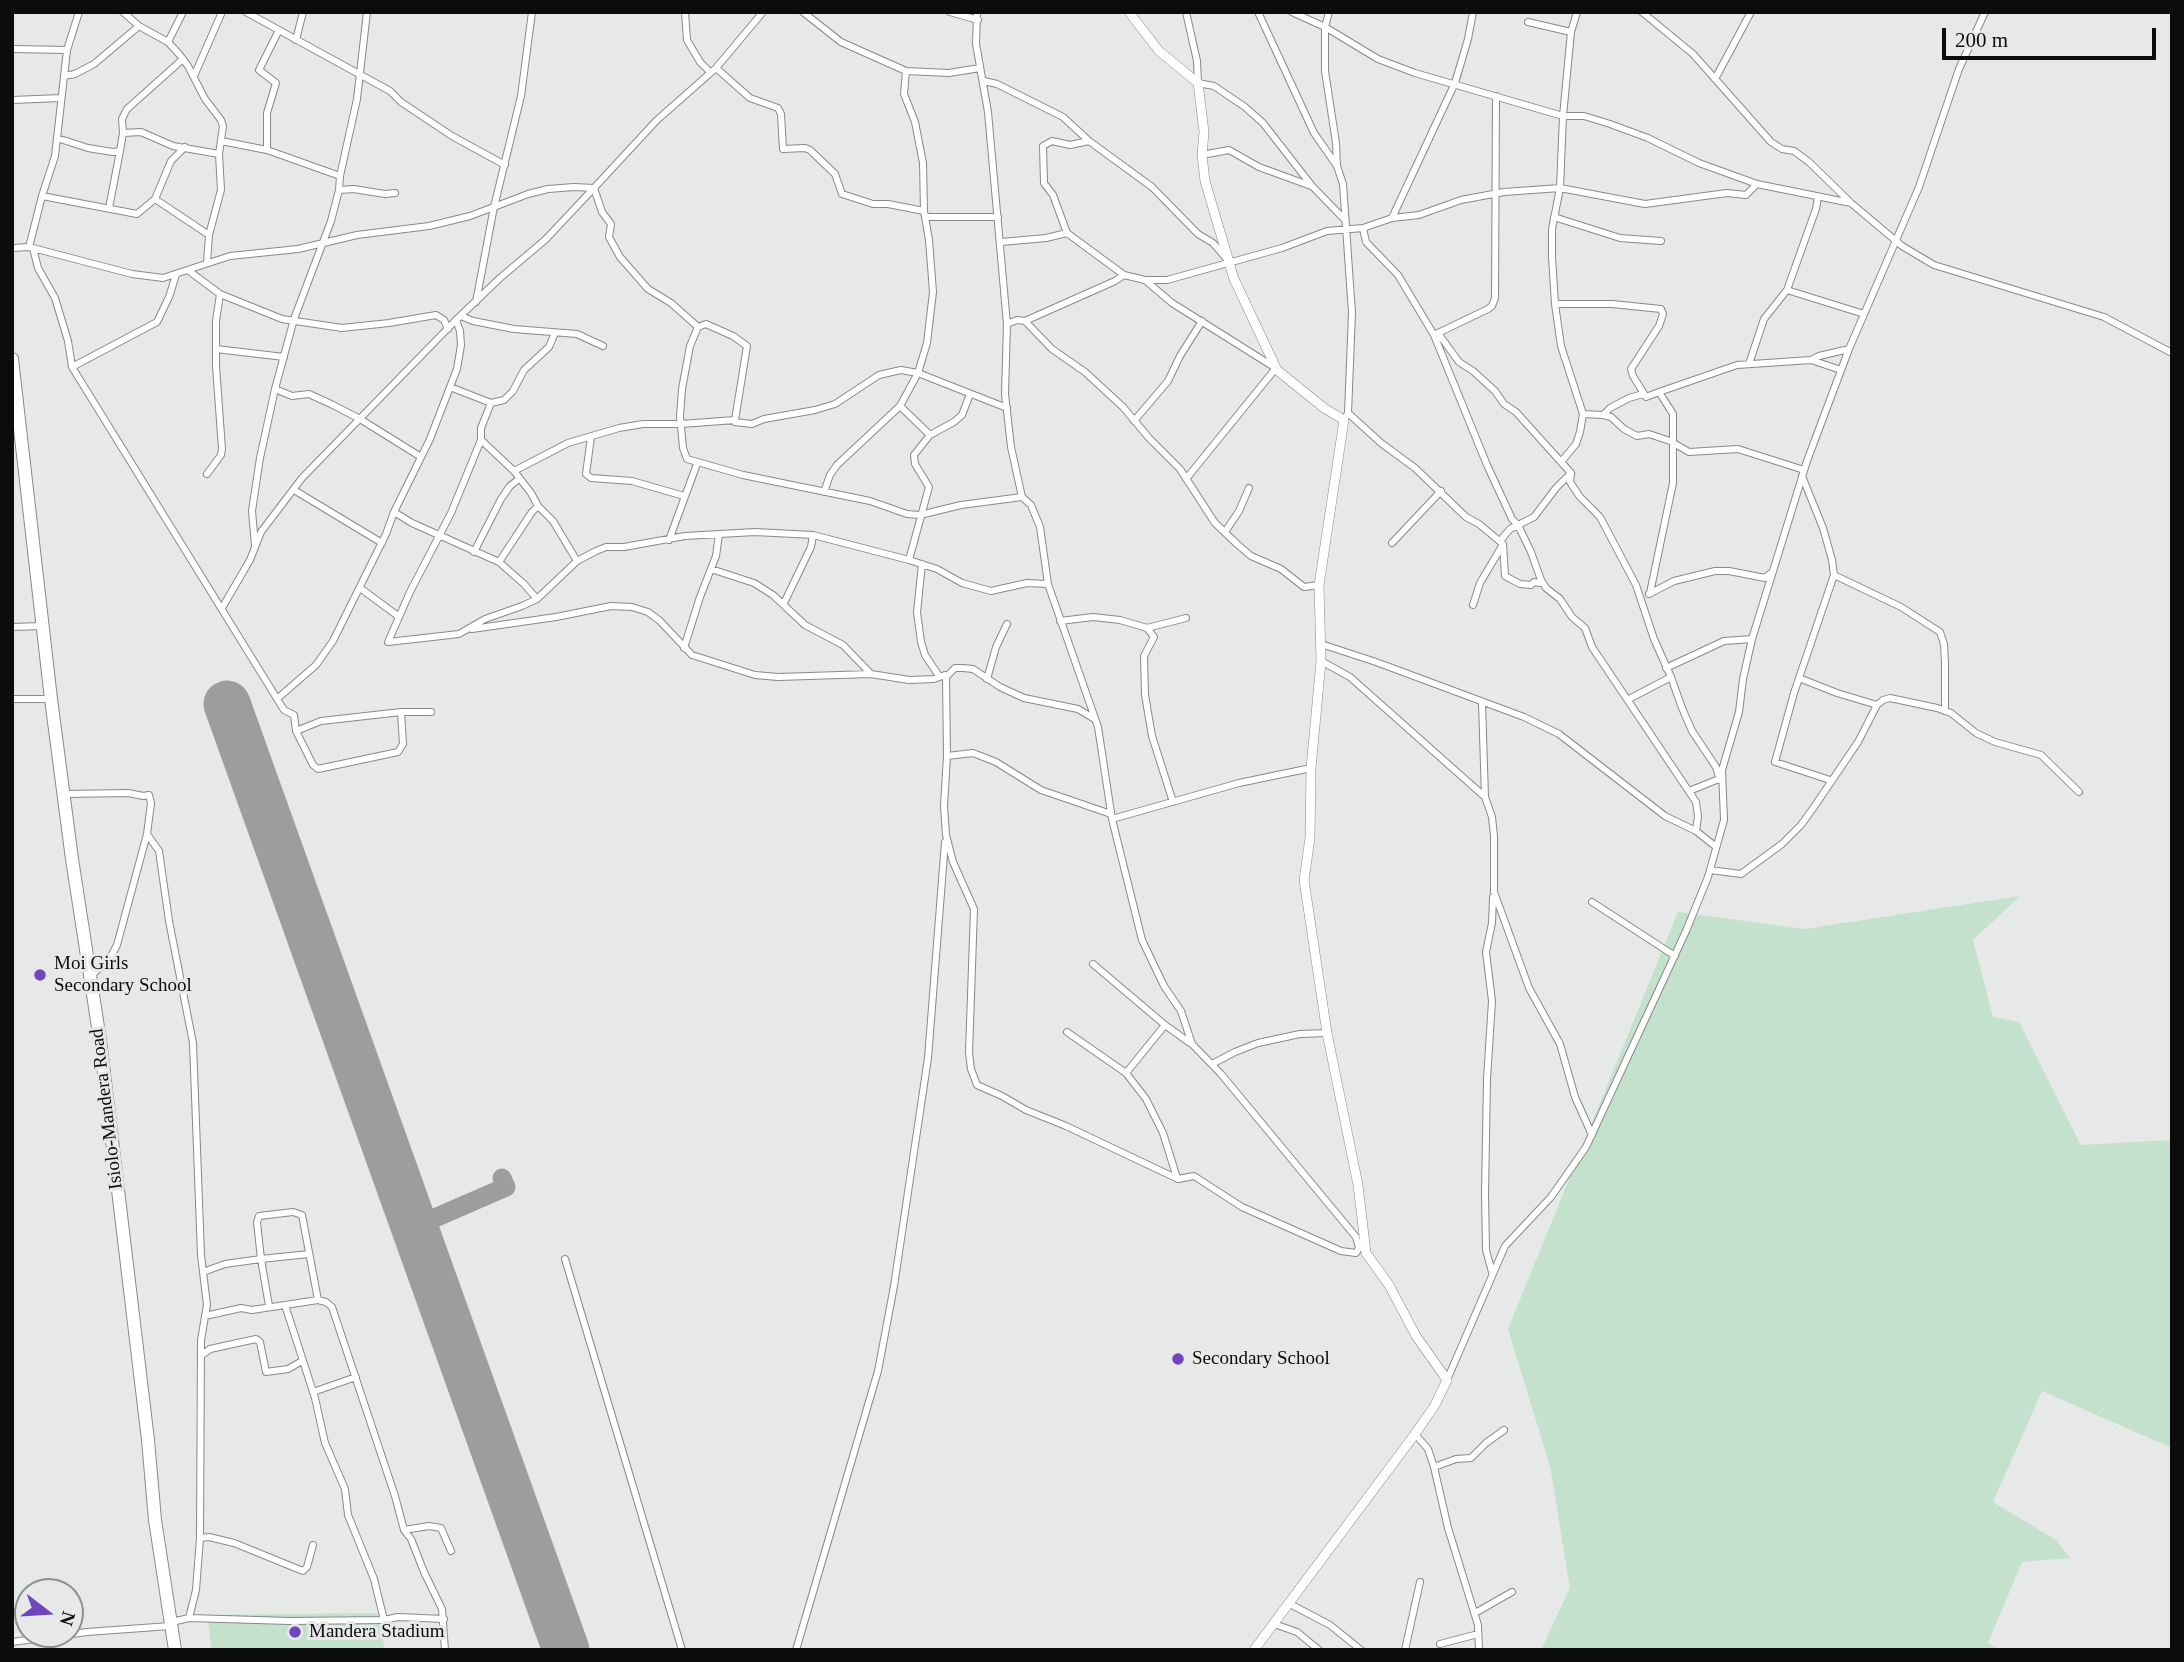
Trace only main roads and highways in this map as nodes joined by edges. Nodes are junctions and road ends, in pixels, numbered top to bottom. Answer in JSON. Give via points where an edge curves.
{"nodes":[{"id":1,"x":1129,"y":12,"type":"edge"},
{"id":2,"x":12,"y":359,"type":"edge"},
{"id":3,"x":175,"y":1650,"type":"edge"},
{"id":4,"x":1254,"y":1650,"type":"edge"}],
"edges":[{"from":1,"to":4,"type":"main road","via":[[1159,51],[1198,83],[1205,181],[1234,279],[1277,369],[1324,408],[1346,416],[1319,585],[1321,661],[1304,880],[1327,1034],[1358,1185],[1362,1251],[1389,1285],[1416,1336],[1447,1380],[1415,1434]]},
{"from":2,"to":3,"type":"highway","name":"Isiolo-Mandera Road","via":[[51,699],[100,1040],[155,1520]]}]}
